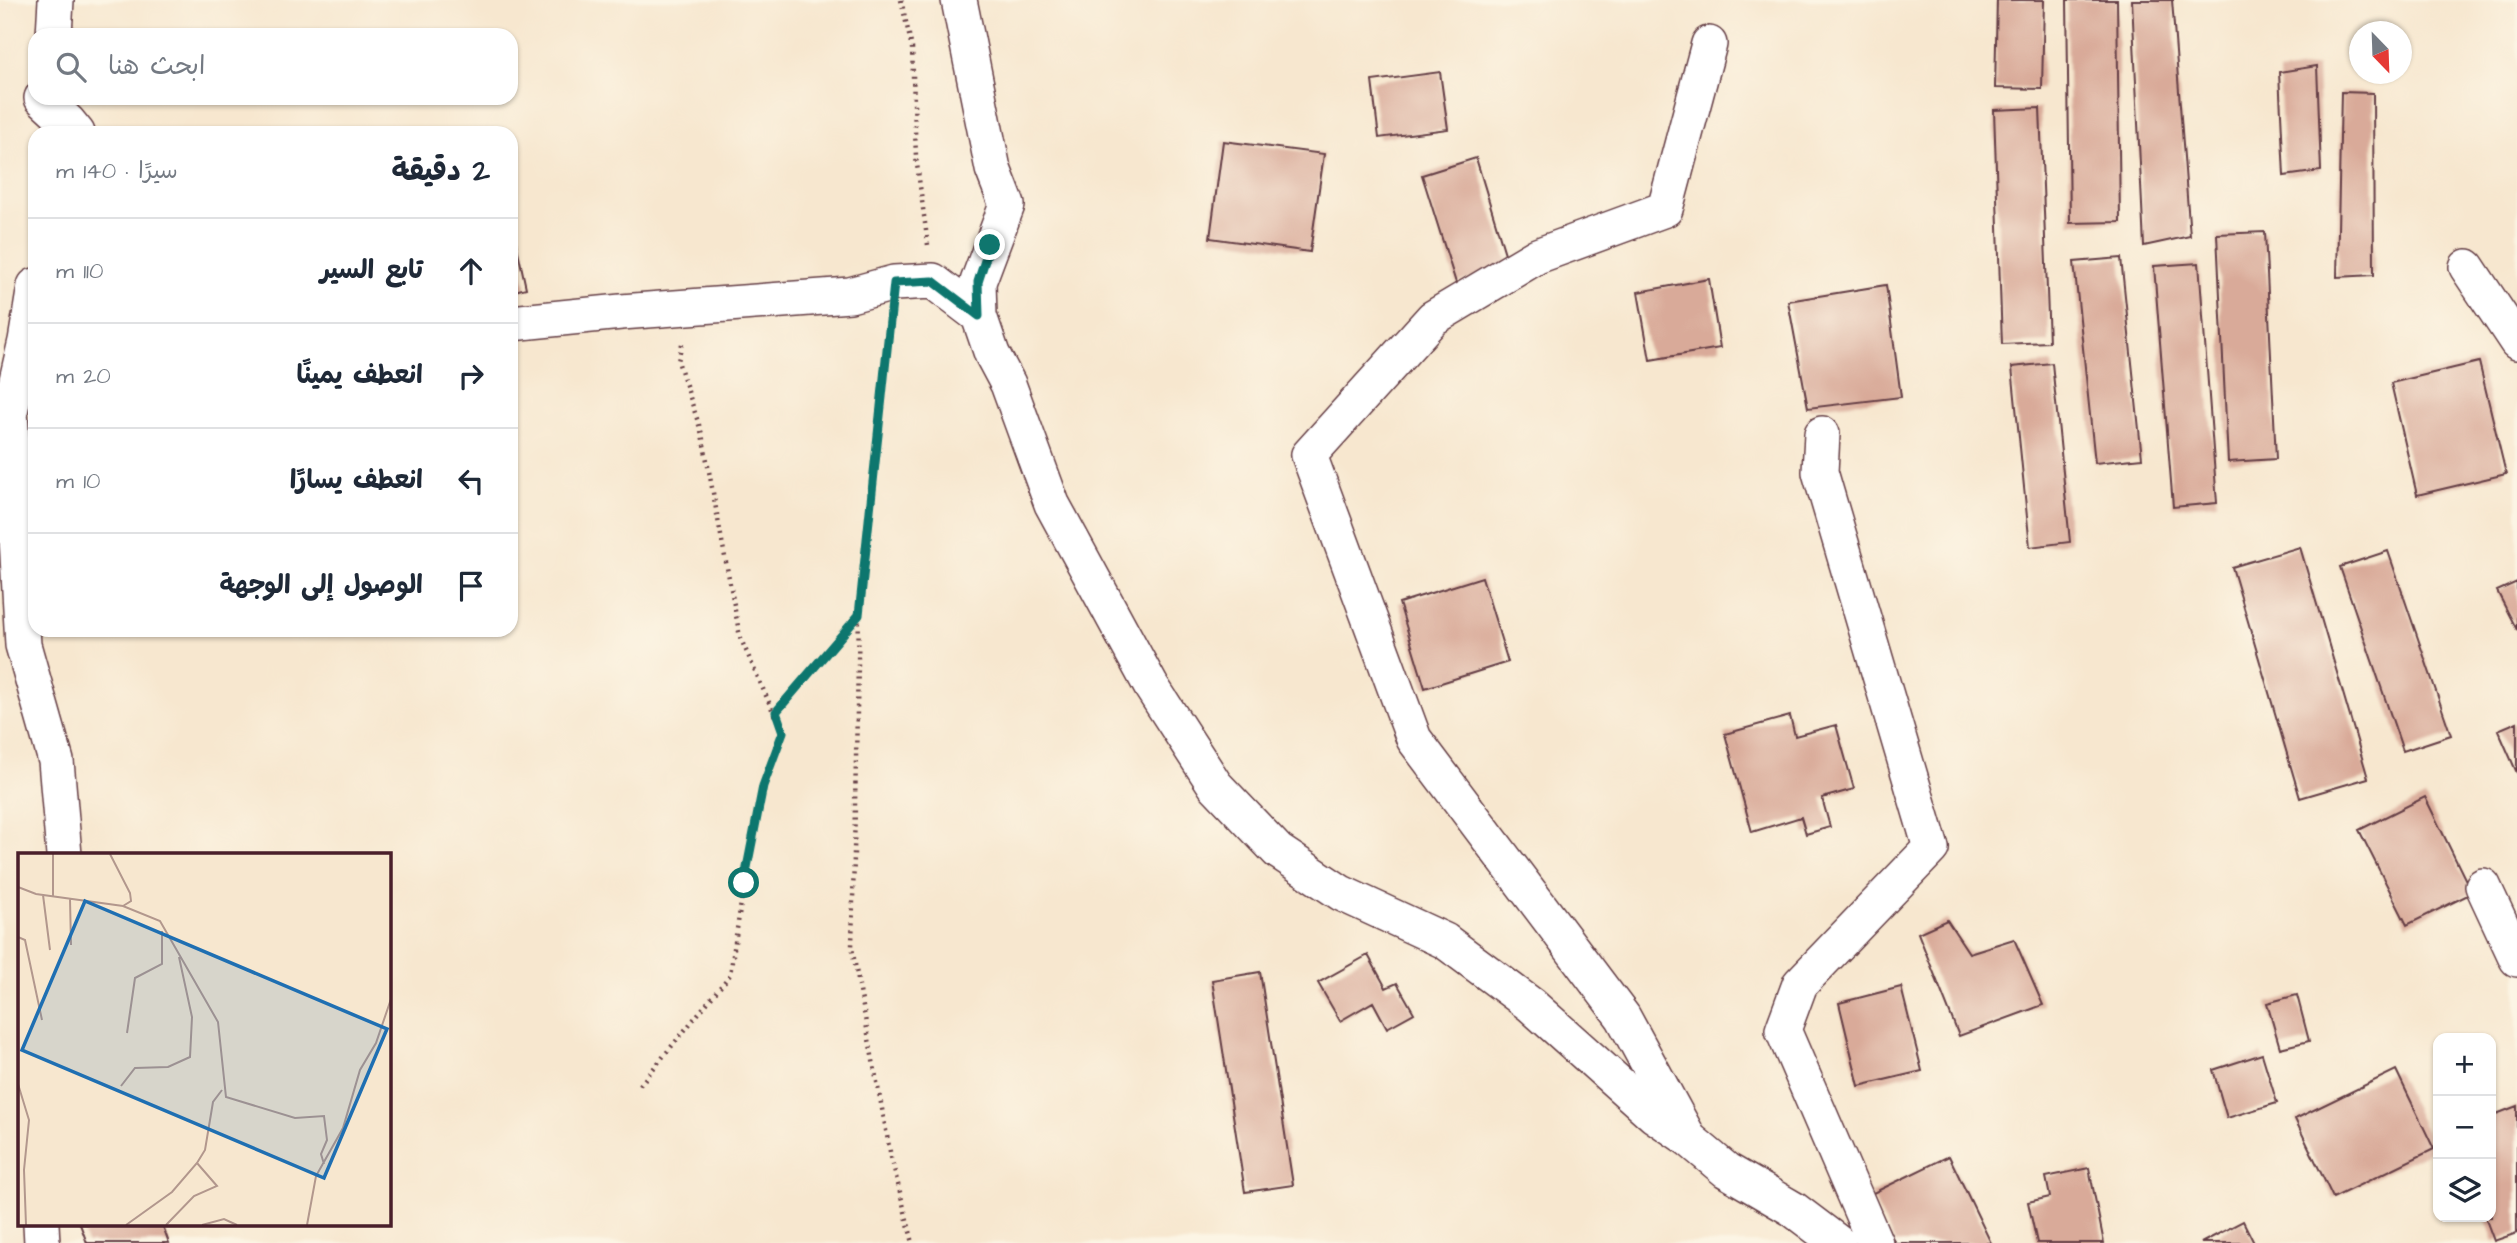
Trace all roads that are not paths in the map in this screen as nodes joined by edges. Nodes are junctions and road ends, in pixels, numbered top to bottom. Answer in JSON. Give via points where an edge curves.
{"nodes":[{"id":1,"x":57,"y":0,"type":"edge"},
{"id":2,"x":959,"y":0,"type":"edge"},
{"id":3,"x":55,"y":28,"type":"edge"},
{"id":4,"x":1709,"y":44,"type":"dead end"},
{"id":5,"x":41,"y":105,"type":"edge"},
{"id":6,"x":49,"y":105,"type":"edge"},
{"id":7,"x":41,"y":126,"type":"edge"},
{"id":8,"x":71,"y":126,"type":"edge"},
{"id":9,"x":2467,"y":267,"type":"dead end"},
{"id":10,"x":979,"y":316,"type":"junction"},
{"id":11,"x":518,"y":322,"type":"edge"},
{"id":12,"x":28,"y":329,"type":"edge"},
{"id":13,"x":2517,"y":341,"type":"edge"},
{"id":14,"x":1822,"y":434,"type":"dead end"},
{"id":15,"x":64,"y":853,"type":"edge"},
{"id":16,"x":2483,"y":886,"type":"dead end"},
{"id":17,"x":2517,"y":959,"type":"edge"},
{"id":18,"x":1689,"y":1139,"type":"junction"},
{"id":19,"x":1838,"y":1243,"type":"edge"},
{"id":20,"x":1875,"y":1243,"type":"edge"}],
"edges":[{"from":1,"to":3,"type":"street"},
{"from":2,"to":10,"type":"street","via":[[993,169],[1007,205],[978,282]]},
{"from":4,"to":18,"type":"street","via":[[1665,209],[1537,256],[1433,318],[1309,455],[1414,738],[1623,1017]]},
{"from":5,"to":7,"type":"street"},
{"from":6,"to":8,"type":"street"},
{"from":9,"to":13,"type":"street"},
{"from":10,"to":11,"type":"street","via":[[933,281],[894,283],[850,295]]},
{"from":10,"to":18,"type":"street","via":[[1052,504],[1151,686],[1215,785],[1278,851],[1341,893],[1446,941],[1531,1005],[1654,1115]]},
{"from":12,"to":15,"type":"street","via":[[10,411],[23,645],[56,761]]},
{"from":14,"to":20,"type":"street","via":[[1820,472],[1931,848],[1800,984],[1783,1030]]},
{"from":16,"to":17,"type":"street"},
{"from":18,"to":19,"type":"street","via":[[1726,1170],[1793,1209]]}]}
